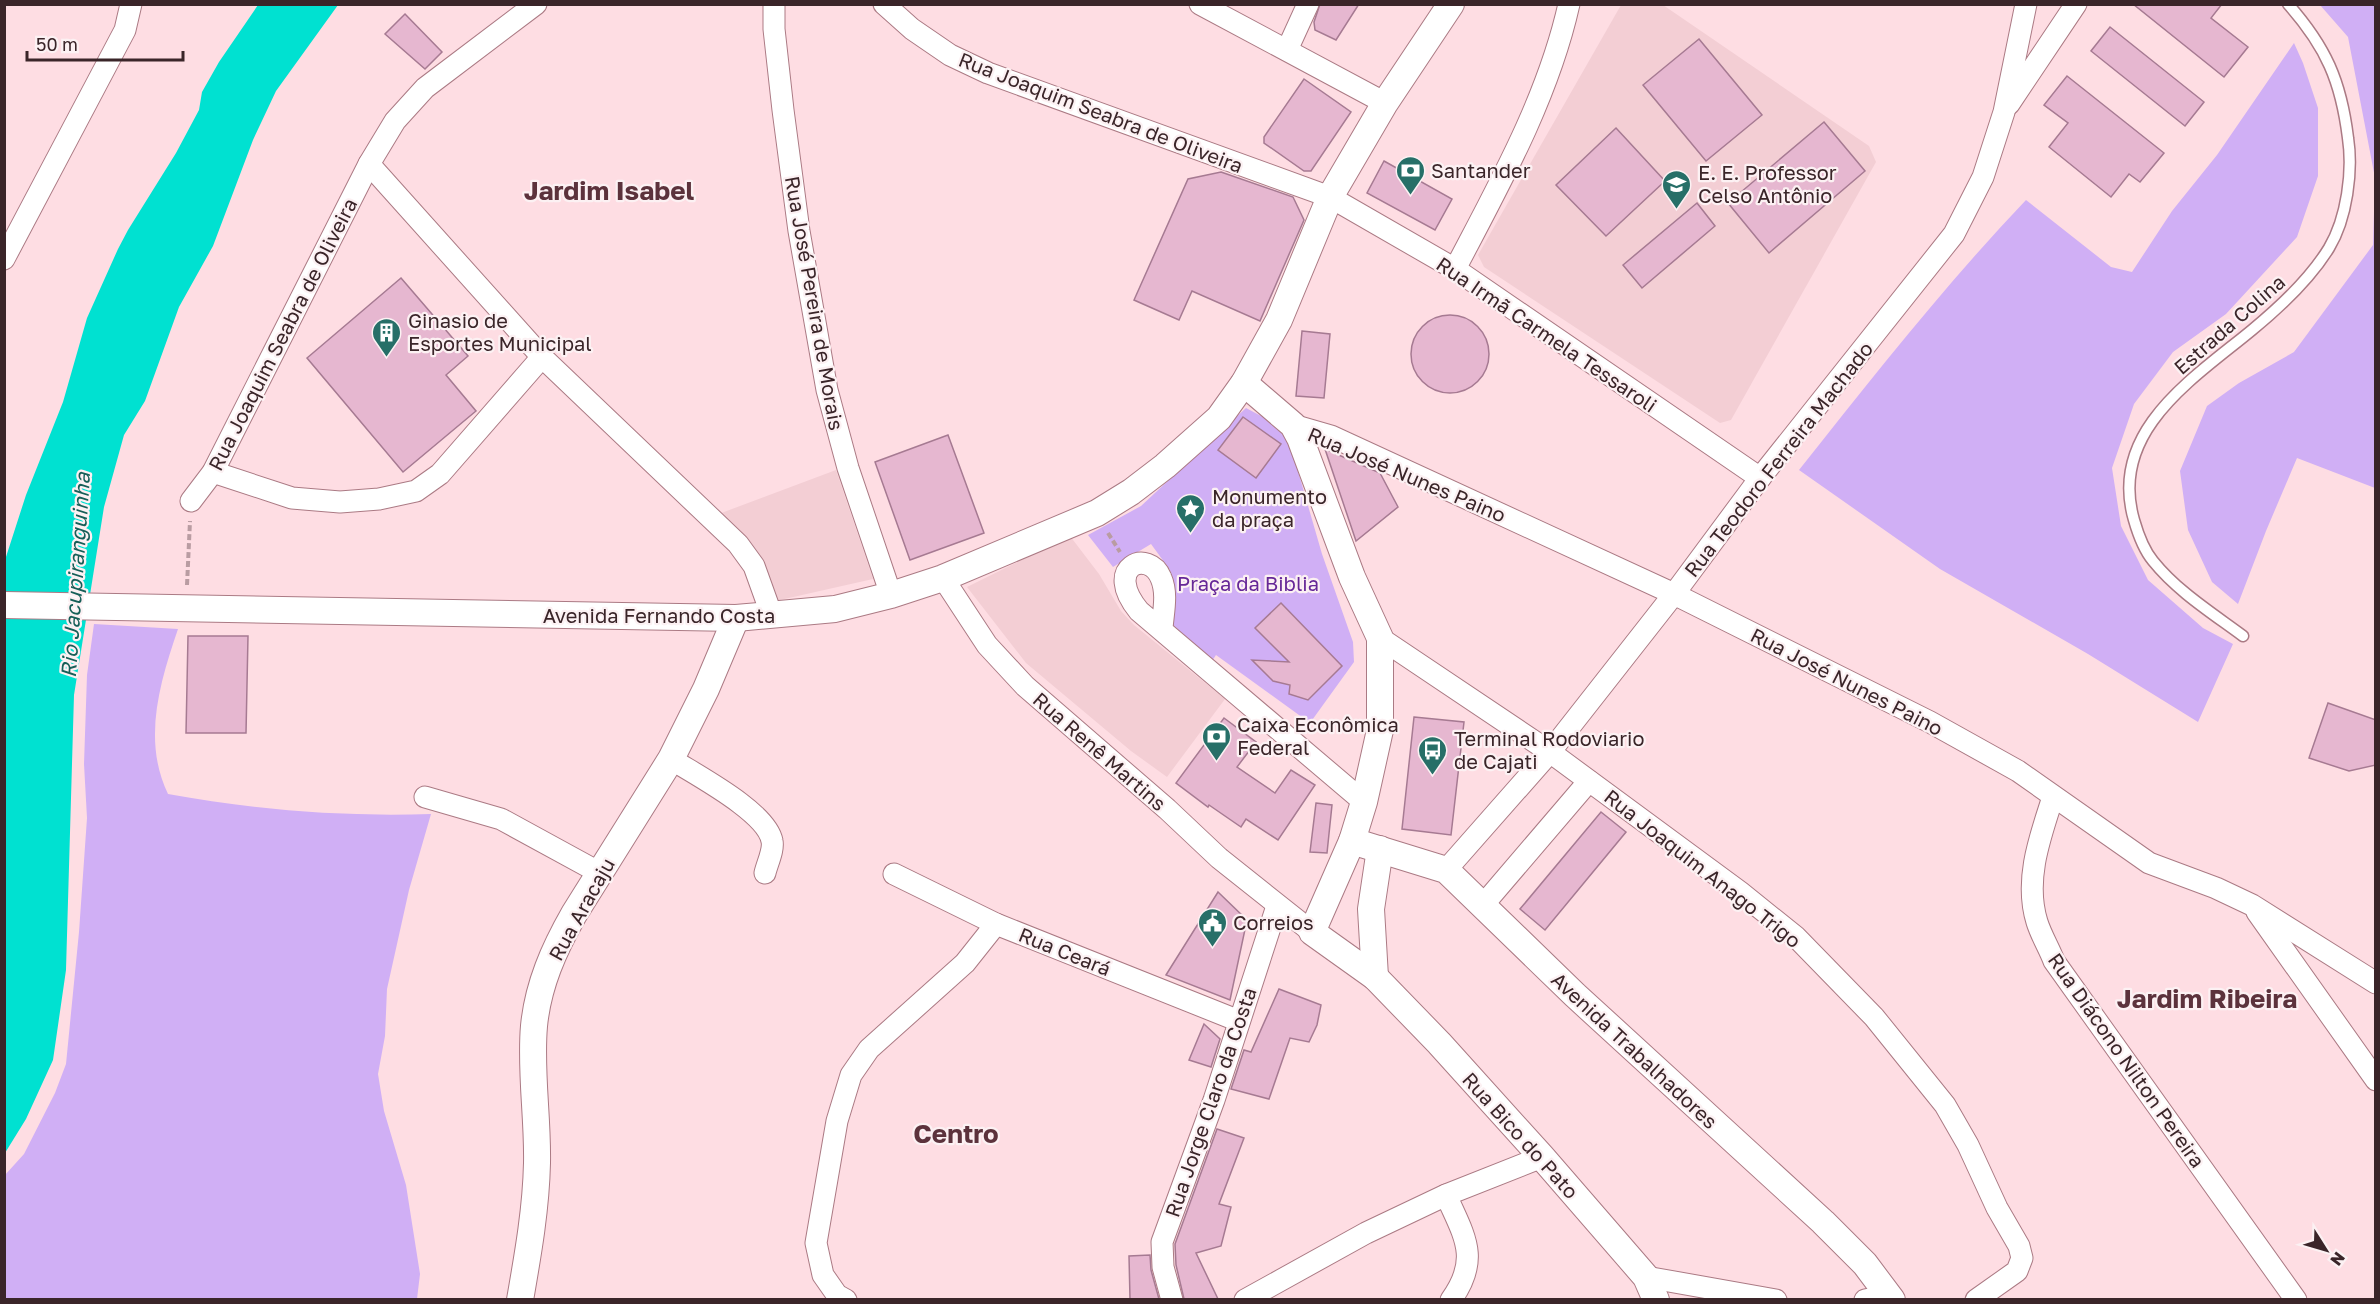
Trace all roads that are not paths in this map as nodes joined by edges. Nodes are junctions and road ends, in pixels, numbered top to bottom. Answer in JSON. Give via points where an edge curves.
{"nodes":[{"id":1,"x":131,"y":4,"type":"edge"},
{"id":2,"x":536,"y":4,"type":"edge"},
{"id":3,"x":774,"y":4,"type":"edge"},
{"id":4,"x":884,"y":4,"type":"edge"},
{"id":5,"x":1200,"y":4,"type":"edge"},
{"id":6,"x":1308,"y":4,"type":"edge"},
{"id":7,"x":1451,"y":4,"type":"edge"},
{"id":8,"x":1569,"y":4,"type":"edge"},
{"id":9,"x":2026,"y":4,"type":"edge"},
{"id":10,"x":2076,"y":4,"type":"edge"},
{"id":11,"x":2288,"y":4,"type":"edge"},
{"id":12,"x":1287,"y":50,"type":"junction"},
{"id":13,"x":1385,"y":103,"type":"junction"},
{"id":14,"x":2004,"y":112,"type":"junction"},
{"id":15,"x":369,"y":164,"type":"junction"},
{"id":16,"x":1329,"y":197,"type":"junction"},
{"id":17,"x":4,"y":259,"type":"edge"},
{"id":18,"x":1455,"y":269,"type":"junction"},
{"id":19,"x":542,"y":357,"type":"junction"},
{"id":20,"x":1244,"y":383,"type":"junction"},
{"id":21,"x":1293,"y":425,"type":"junction"},
{"id":22,"x":213,"y":472,"type":"junction"},
{"id":23,"x":1760,"y":478,"type":"junction"},
{"id":24,"x":192,"y":501,"type":"road end"},
{"id":25,"x":943,"y":579,"type":"junction"},
{"id":26,"x":1674,"y":594,"type":"junction"},
{"id":27,"x":891,"y":595,"type":"junction"},
{"id":28,"x":4,"y":606,"type":"edge"},
{"id":29,"x":772,"y":616,"type":"junction"},
{"id":30,"x":736,"y":618,"type":"junction"},
{"id":31,"x":1161,"y":629,"type":"junction"},
{"id":32,"x":2243,"y":636,"type":"dead end"},
{"id":33,"x":1380,"y":638,"type":"junction"},
{"id":34,"x":1550,"y":752,"type":"junction"},
{"id":35,"x":671,"y":759,"type":"junction"},
{"id":36,"x":1589,"y":781,"type":"junction"},
{"id":37,"x":425,"y":797,"type":"dead end"},
{"id":38,"x":2053,"y":797,"type":"junction"},
{"id":39,"x":1364,"y":802,"type":"junction"},
{"id":40,"x":1353,"y":841,"type":"junction"},
{"id":41,"x":1380,"y":849,"type":"junction"},
{"id":42,"x":1446,"y":870,"type":"junction"},
{"id":43,"x":600,"y":873,"type":"junction"},
{"id":44,"x":765,"y":873,"type":"dead end"},
{"id":45,"x":894,"y":874,"type":"dead end"},
{"id":46,"x":1484,"y":905,"type":"junction"},
{"id":47,"x":2252,"y":905,"type":"junction"},
{"id":48,"x":1277,"y":906,"type":"junction"},
{"id":49,"x":996,"y":924,"type":"junction"},
{"id":50,"x":1312,"y":932,"type":"junction"},
{"id":51,"x":1375,"y":977,"type":"junction"},
{"id":52,"x":2376,"y":983,"type":"edge"},
{"id":53,"x":1239,"y":1021,"type":"junction"},
{"id":54,"x":2376,"y":1080,"type":"edge"},
{"id":55,"x":1542,"y":1157,"type":"junction"},
{"id":56,"x":1446,"y":1195,"type":"junction"},
{"id":57,"x":1651,"y":1288,"type":"edge"},
{"id":58,"x":1882,"y":1298,"type":"edge"},
{"id":59,"x":520,"y":1299,"type":"edge"},
{"id":60,"x":846,"y":1299,"type":"edge"},
{"id":61,"x":1172,"y":1299,"type":"edge"},
{"id":62,"x":1245,"y":1299,"type":"edge"},
{"id":63,"x":1450,"y":1299,"type":"edge"},
{"id":64,"x":1776,"y":1299,"type":"edge"},
{"id":65,"x":1976,"y":1299,"type":"edge"},
{"id":66,"x":2296,"y":1299,"type":"edge"}],
"edges":[{"from":1,"to":17,"type":"street","via":[[125,30]]},
{"from":2,"to":15,"type":"street","name":"Rua Joaquim Seabra de Oliveira","via":[[425,88],[395,121]]},
{"from":3,"to":27,"type":"street","name":"Rua José Pereira de Morais","via":[[796,209],[827,390],[848,468]]},
{"from":4,"to":16,"type":"street","name":"Rua Joaquim Seabra de Oliveira","via":[[950,55],[988,73]]},
{"from":5,"to":12,"type":"street"},
{"from":6,"to":12,"type":"street"},
{"from":7,"to":13,"type":"street","name":"Avenida Fernando Costa"},
{"from":8,"to":18,"type":"street","via":[[1544,84],[1514,156]]},
{"from":9,"to":14,"type":"street","name":"Rua Teodoro Ferreira Machado"},
{"from":10,"to":14,"type":"street"},
{"from":11,"to":32,"type":"lane","name":"Estrada Colina","via":[[2309,28],[2329,61],[2344,106],[2351,156],[2346,204],[2330,247],[2302,284],[2162,409],[2135,451],[2128,478],[2130,506],[2152,560],[2196,601]]},
{"from":12,"to":13,"type":"street"},
{"from":13,"to":16,"type":"street","name":"Avenida Fernando Costa"},
{"from":14,"to":23,"type":"street","name":"Rua Teodoro Ferreira Machado","via":[[1983,177],[1954,234]]},
{"from":15,"to":19,"type":"street"},
{"from":15,"to":22,"type":"street","name":"Rua Joaquim Seabra de Oliveira"},
{"from":16,"to":18,"type":"street","name":"Rua Irmã Carmela Tessaroli"},
{"from":16,"to":20,"type":"street","name":"Avenida Fernando Costa","via":[[1279,320]]},
{"from":18,"to":23,"type":"street","name":"Rua Irmã Carmela Tessaroli"},
{"from":19,"to":22,"type":"street","via":[[440,474],[416,491],[340,502],[292,498]]},
{"from":19,"to":29,"type":"street","via":[[738,544],[754,566]]},
{"from":20,"to":21,"type":"street"},
{"from":20,"to":25,"type":"street","name":"Avenida Fernando Costa","via":[[1219,418],[1131,492],[1097,513]]},
{"from":21,"to":26,"type":"street","name":"Rua José Nunes Paino","via":[[1331,436]]},
{"from":21,"to":33,"type":"street"},
{"from":22,"to":24,"type":"street","name":"Rua Joaquim Seabra de Oliveira"},
{"from":23,"to":26,"type":"street","name":"Rua Teodoro Ferreira Machado"},
{"from":25,"to":27,"type":"street","name":"Avenida Fernando Costa"},
{"from":25,"to":48,"type":"street","name":"Rua Renê Martins","via":[[987,645],[1025,686]]},
{"from":26,"to":34,"type":"street","name":"Rua Teodoro Ferreira Machado"},
{"from":26,"to":38,"type":"street","name":"Rua José Nunes Paino","via":[[1974,745]]},
{"from":27,"to":29,"type":"street","name":"Avenida Fernando Costa","via":[[835,609]]},
{"from":28,"to":30,"type":"street","name":"Avenida Fernando Costa"},
{"from":29,"to":30,"type":"street","name":"Avenida Fernando Costa"},
{"from":30,"to":35,"type":"street","name":"Rua Aracaju"},
{"from":31,"to":31,"type":"street","via":[[1162,579],[1156,569],[1140,563],[1129,568],[1124,587],[1130,600]]},
{"from":31,"to":39,"type":"street"},
{"from":33,"to":34,"type":"street","name":"Rua Joaquim Anago Trigo"},
{"from":33,"to":39,"type":"street","via":[[1380,730]]},
{"from":34,"to":36,"type":"street","name":"Rua Joaquim Anago Trigo"},
{"from":34,"to":42,"type":"street","name":"Rua Teodoro Ferreira Machado"},
{"from":35,"to":43,"type":"street","name":"Rua Aracaju"},
{"from":35,"to":44,"type":"street","via":[[735,800],[768,829],[773,843]]},
{"from":36,"to":46,"type":"street"},
{"from":36,"to":65,"type":"street","name":"Rua Joaquim Anago Trigo","via":[[1796,937],[1874,1017],[1945,1105],[2022,1258],[2017,1271]]},
{"from":37,"to":43,"type":"street","via":[[501,819]]},
{"from":38,"to":47,"type":"street","name":"Rua José Nunes Paino","via":[[2149,863]]},
{"from":38,"to":66,"type":"street","name":"Rua Diácono Nilton Pereira","via":[[2031,882],[2037,921],[2054,961]]},
{"from":39,"to":40,"type":"street"},
{"from":40,"to":41,"type":"street","name":"Avenida Trabalhadores"},
{"from":40,"to":50,"type":"street"},
{"from":41,"to":42,"type":"street","name":"Avenida Trabalhadores"},
{"from":41,"to":51,"type":"street","via":[[1371,909]]},
{"from":42,"to":46,"type":"street","name":"Avenida Trabalhadores"},
{"from":43,"to":59,"type":"street","name":"Rua Aracaju","via":[[561,936],[538,999],[533,1052],[537,1164]]},
{"from":45,"to":49,"type":"street","name":"Rua Ceará"},
{"from":46,"to":58,"type":"street","name":"Avenida Trabalhadores","via":[[1583,1002],[1823,1222],[1865,1264]]},
{"from":47,"to":52,"type":"street","name":"Rua José Nunes Paino"},
{"from":47,"to":54,"type":"street"},
{"from":48,"to":50,"type":"street","name":"Rua Renê Martins"},
{"from":48,"to":53,"type":"street","name":"Rua Jorge Claro da Costa"},
{"from":49,"to":53,"type":"street","name":"Rua Ceará"},
{"from":49,"to":60,"type":"street","via":[[965,963],[869,1049],[851,1075],[837,1121],[816,1243],[823,1275],[837,1295]]},
{"from":50,"to":51,"type":"street","name":"Rua Bico do Pato"},
{"from":51,"to":55,"type":"street","name":"Rua Bico do Pato"},
{"from":53,"to":61,"type":"street","name":"Rua Jorge Claro da Costa","via":[[1162,1242],[1163,1267]]},
{"from":55,"to":56,"type":"street"},
{"from":55,"to":57,"type":"street","name":"Rua Bico do Pato"},
{"from":56,"to":62,"type":"street","via":[[1366,1233]]},
{"from":56,"to":63,"type":"street","via":[[1464,1238],[1468,1262],[1462,1284]]},
{"from":57,"to":64,"type":"street"}]}
